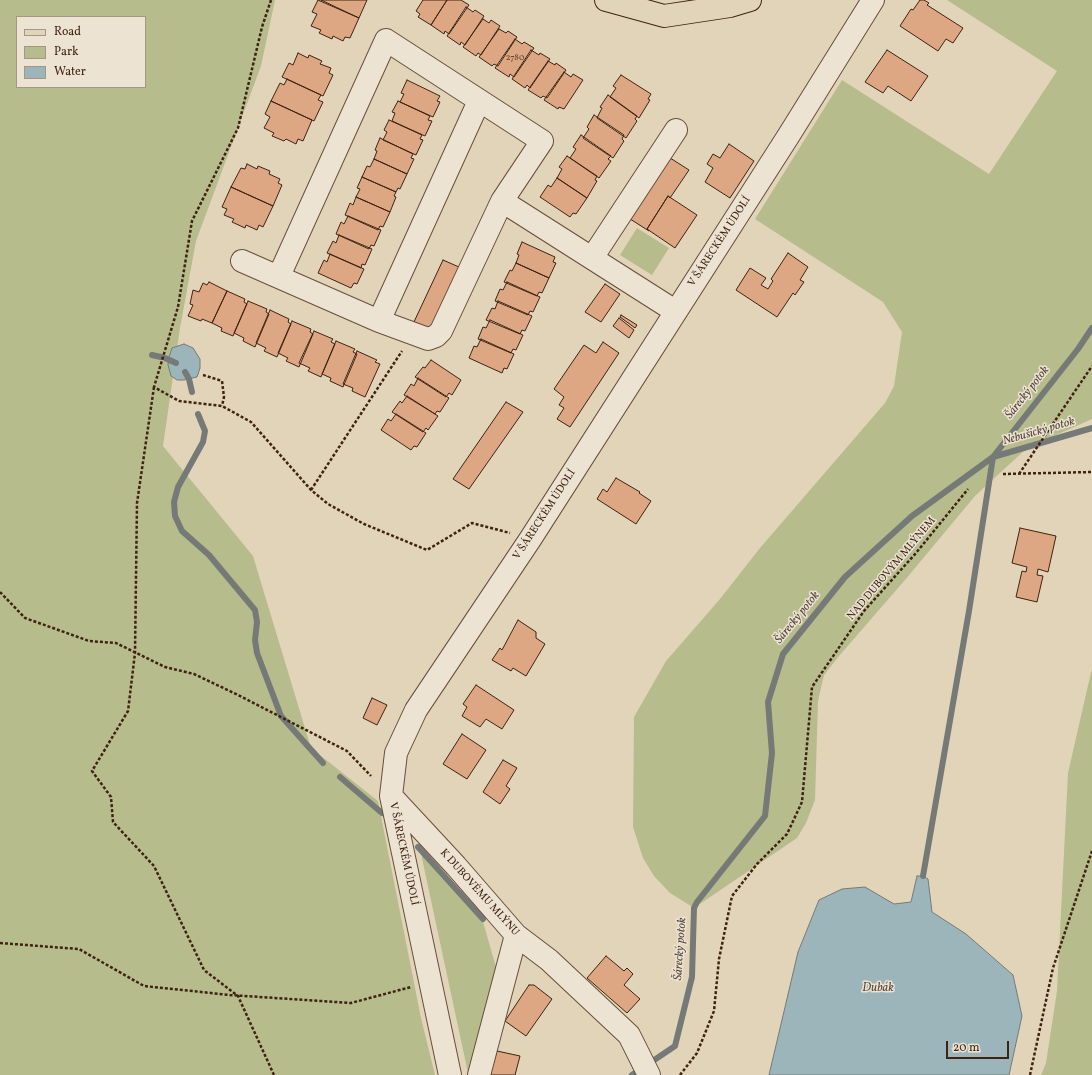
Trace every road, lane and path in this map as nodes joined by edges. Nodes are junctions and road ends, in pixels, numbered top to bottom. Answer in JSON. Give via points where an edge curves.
{"nodes":[{"id":1,"x":271,"y":0,"type":"edge"},
{"id":2,"x":606,"y":0,"type":"edge"},
{"id":3,"x":750,"y":0,"type":"edge"},
{"id":4,"x":873,"y":0,"type":"edge"},
{"id":5,"x":479,"y":100,"type":"junction"},
{"id":6,"x":676,"y":130,"type":"dead end"},
{"id":7,"x":502,"y":201,"type":"junction"},
{"id":8,"x":592,"y":258,"type":"junction"},
{"id":9,"x":242,"y":261,"type":"dead end"},
{"id":10,"x":279,"y":276,"type":"junction"},
{"id":11,"x":675,"y":311,"type":"junction"},
{"id":12,"x":379,"y":321,"type":"junction"},
{"id":13,"x":413,"y":334,"type":"junction"},
{"id":14,"x":1092,"y":366,"type":"edge"},
{"id":15,"x":203,"y":375,"type":"dead end"},
{"id":16,"x":154,"y":387,"type":"junction"},
{"id":17,"x":222,"y":406,"type":"junction"},
{"id":18,"x":1092,"y":472,"type":"edge"},
{"id":19,"x":1002,"y":474,"type":"dead end"},
{"id":20,"x":1019,"y":474,"type":"junction"},
{"id":21,"x":968,"y":489,"type":"dead end"},
{"id":22,"x":311,"y":490,"type":"junction"},
{"id":23,"x":531,"y":538,"type":"junction"},
{"id":24,"x":0,"y":592,"type":"edge"},
{"id":25,"x":135,"y":653,"type":"junction"},
{"id":26,"x":391,"y":796,"type":"junction"},
{"id":27,"x":1092,"y":851,"type":"edge"},
{"id":28,"x":516,"y":935,"type":"junction"},
{"id":29,"x":0,"y":943,"type":"edge"},
{"id":30,"x":431,"y":981,"type":"junction"},
{"id":31,"x":238,"y":996,"type":"junction"},
{"id":32,"x":274,"y":1075,"type":"edge"},
{"id":33,"x":450,"y":1075,"type":"edge"},
{"id":34,"x":479,"y":1075,"type":"edge"},
{"id":35,"x":649,"y":1075,"type":"edge"},
{"id":36,"x":680,"y":1075,"type":"edge"},
{"id":37,"x":1030,"y":1075,"type":"edge"}],
"edges":[{"from":1,"to":16,"type":"path","via":[[238,128],[192,221],[178,307]]},
{"from":2,"to":3,"type":"main road","via":[[664,16],[730,6]]},
{"from":4,"to":11,"type":"street","name":"V ŠÁRECKÉM ÚDOLÍ"},
{"from":5,"to":7,"type":"street","via":[[542,141]]},
{"from":5,"to":10,"type":"street","via":[[386,40]]},
{"from":5,"to":12,"type":"street"},
{"from":6,"to":8,"type":"street"},
{"from":7,"to":8,"type":"street"},
{"from":7,"to":13,"type":"street","via":[[441,331],[428,339]]},
{"from":8,"to":11,"type":"street"},
{"from":9,"to":10,"type":"street"},
{"from":10,"to":12,"type":"street"},
{"from":11,"to":23,"type":"street","name":"V ŠÁRECKÉM ÚDOLÍ"},
{"from":12,"to":13,"type":"street"},
{"from":13,"to":22,"type":"path"},
{"from":14,"to":20,"type":"path"},
{"from":15,"to":17,"type":"path","via":[[222,381]]},
{"from":16,"to":17,"type":"path","via":[[179,401]]},
{"from":16,"to":25,"type":"path","via":[[137,503]]},
{"from":17,"to":22,"type":"path","via":[[251,422]]},
{"from":18,"to":20,"type":"path"},
{"from":19,"to":20,"type":"path"},
{"from":21,"to":36,"type":"path","name":"NAD DUBOVÝM MLÝNEM","via":[[864,611],[812,687],[802,802],[787,834],[732,896],[719,958],[714,1011],[697,1054]]},
{"from":22,"to":23,"type":"path","via":[[328,504],[358,520],[427,550],[472,523]]},
{"from":23,"to":26,"type":"street","name":"V ŠÁRECKÉM ÚDOLÍ","via":[[416,710],[396,754]]},
{"from":24,"to":25,"type":"path","via":[[25,618],[88,641],[116,643]]},
{"from":25,"to":26,"type":"path","via":[[164,667],[194,674],[347,751]]},
{"from":25,"to":31,"type":"path","via":[[128,711],[92,772],[111,797],[113,822],[154,866],[204,970]]},
{"from":26,"to":28,"type":"street","name":"K DUBOVÉMU MLÝNU"},
{"from":26,"to":30,"type":"street","name":"V ŠÁRECKÉM ÚDOLÍ"},
{"from":27,"to":37,"type":"path","via":[[1052,968]]},
{"from":28,"to":34,"type":"street"},
{"from":28,"to":35,"type":"street","name":"K DUBOVÉMU MLÝNU","via":[[549,960],[629,1035]]},
{"from":29,"to":31,"type":"path","via":[[79,949],[144,986]]},
{"from":30,"to":31,"type":"path","via":[[350,1003]]},
{"from":30,"to":33,"type":"street","name":"V ŠÁRECKÉM ÚDOLÍ"},
{"from":31,"to":32,"type":"path"}]}
